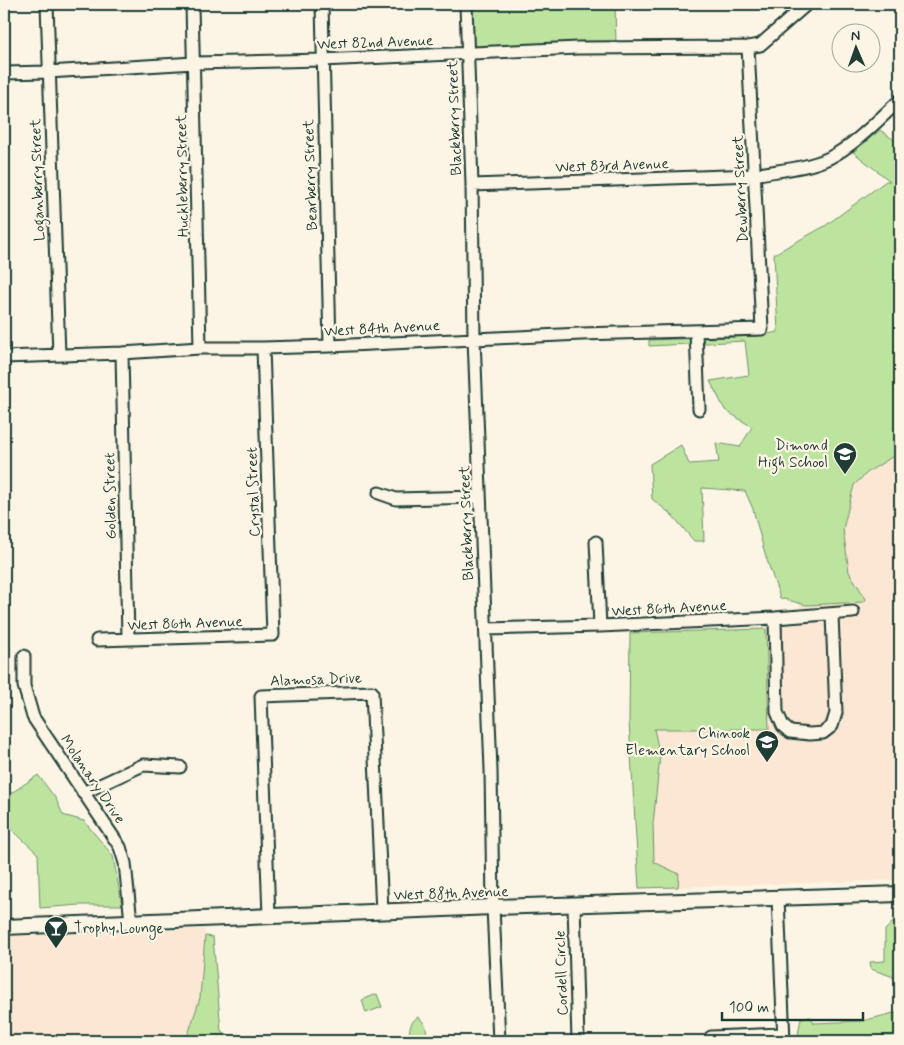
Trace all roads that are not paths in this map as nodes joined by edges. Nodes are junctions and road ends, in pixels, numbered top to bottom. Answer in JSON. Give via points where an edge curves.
{"nodes":[{"id":1,"x":47,"y":4,"type":"edge"},
{"id":2,"x":192,"y":4,"type":"edge"},
{"id":3,"x":322,"y":4,"type":"edge"},
{"id":4,"x":466,"y":4,"type":"edge"},
{"id":5,"x":808,"y":4,"type":"edge"},
{"id":6,"x":748,"y":47,"type":"junction"},
{"id":7,"x":467,"y":54,"type":"junction"},
{"id":8,"x":322,"y":60,"type":"junction"},
{"id":9,"x":194,"y":63,"type":"junction"},
{"id":10,"x":48,"y":72,"type":"junction"},
{"id":11,"x":4,"y":73,"type":"edge"},
{"id":12,"x":900,"y":100,"type":"edge"},
{"id":13,"x":754,"y":175,"type":"junction"},
{"id":14,"x":472,"y":185,"type":"junction"},
{"id":15,"x":762,"y":329,"type":"joint"},
{"id":16,"x":696,"y":332,"type":"junction"},
{"id":17,"x":474,"y":338,"type":"junction"},
{"id":18,"x":330,"y":346,"type":"junction"},
{"id":19,"x":200,"y":348,"type":"junction"},
{"id":20,"x":262,"y":348,"type":"junction"},
{"id":21,"x":122,"y":353,"type":"junction"},
{"id":22,"x":59,"y":355,"type":"junction"},
{"id":23,"x":4,"y":357,"type":"edge"},
{"id":24,"x":699,"y":410,"type":"dead end"},
{"id":25,"x":379,"y":493,"type":"dead end"},
{"id":26,"x":479,"y":497,"type":"junction"},
{"id":27,"x":596,"y":542,"type":"dead end"},
{"id":28,"x":853,"y":612,"type":"dead end"},
{"id":29,"x":832,"y":615,"type":"junction"},
{"id":30,"x":775,"y":618,"type":"junction"},
{"id":31,"x":600,"y":626,"type":"junction"},
{"id":32,"x":486,"y":629,"type":"junction"},
{"id":33,"x":273,"y":635,"type":"joint"},
{"id":34,"x":128,"y":639,"type":"junction"},
{"id":35,"x":97,"y":640,"type":"dead end"},
{"id":36,"x":24,"y":656,"type":"dead end"},
{"id":37,"x":180,"y":767,"type":"dead end"},
{"id":38,"x":84,"y":792,"type":"junction"},
{"id":39,"x":900,"y":894,"type":"edge"},
{"id":40,"x":778,"y":898,"type":"junction"},
{"id":41,"x":574,"y":905,"type":"junction"},
{"id":42,"x":493,"y":907,"type":"junction"},
{"id":43,"x":382,"y":912,"type":"junction"},
{"id":44,"x":269,"y":916,"type":"junction"},
{"id":45,"x":130,"y":922,"type":"junction"},
{"id":46,"x":4,"y":927,"type":"edge"},
{"id":47,"x":711,"y":1037,"type":"dead end"},
{"id":48,"x":784,"y":1038,"type":"edge"},
{"id":49,"x":499,"y":1041,"type":"edge"},
{"id":50,"x":578,"y":1041,"type":"edge"}],
"edges":[{"from":1,"to":10,"type":"street","name":"Loganberry Street"},
{"from":2,"to":9,"type":"street","name":"Huckleberry Street"},
{"from":3,"to":8,"type":"street","name":"Bearberry Street"},
{"from":4,"to":7,"type":"street","name":"Blackberry Street"},
{"from":5,"to":6,"type":"street","via":[[760,45]]},
{"from":6,"to":7,"type":"street","name":"West 82nd Avenue","via":[[578,48]]},
{"from":6,"to":13,"type":"street","name":"Dewberry Street"},
{"from":7,"to":8,"type":"street","name":"West 82nd Avenue"},
{"from":7,"to":14,"type":"street","name":"Blackberry Street"},
{"from":8,"to":9,"type":"street","name":"West 82nd Avenue"},
{"from":8,"to":18,"type":"street","name":"Bearberry Street"},
{"from":9,"to":10,"type":"street","name":"West 82nd Avenue"},
{"from":9,"to":19,"type":"street","name":"Huckleberry Street"},
{"from":10,"to":11,"type":"street","name":"West 82nd Avenue"},
{"from":10,"to":22,"type":"street","name":"Loganberry Street"},
{"from":12,"to":13,"type":"street","name":"West 83rd Avenue","via":[[848,146],[827,158],[800,167]]},
{"from":13,"to":14,"type":"street","name":"West 83rd Avenue"},
{"from":13,"to":15,"type":"street","name":"Dewberry Street"},
{"from":14,"to":17,"type":"street","name":"Blackberry Street"},
{"from":15,"to":16,"type":"street","name":"West 84th Avenue"},
{"from":16,"to":17,"type":"street","name":"West 84th Avenue"},
{"from":16,"to":24,"type":"street"},
{"from":17,"to":18,"type":"street","name":"West 84th Avenue"},
{"from":17,"to":26,"type":"street","name":"Blackberry Street"},
{"from":18,"to":20,"type":"street","name":"West 84th Avenue"},
{"from":19,"to":20,"type":"street","name":"West 84th Avenue"},
{"from":19,"to":21,"type":"street","name":"West 84th Avenue"},
{"from":20,"to":33,"type":"street","name":"Crystal Street"},
{"from":21,"to":22,"type":"street","name":"West 84th Avenue"},
{"from":21,"to":34,"type":"street","name":"Golden Street"},
{"from":22,"to":23,"type":"street","name":"West 84th Avenue"},
{"from":25,"to":26,"type":"street","via":[[396,499]]},
{"from":26,"to":32,"type":"street","name":"Blackberry Street"},
{"from":27,"to":31,"type":"street"},
{"from":28,"to":29,"type":"street","name":"West 86th Avenue"},
{"from":29,"to":30,"type":"street","name":"West 86th Avenue"},
{"from":29,"to":30,"type":"street","via":[[836,713],[832,726],[823,733],[810,734],[790,732],[783,726],[777,712]]},
{"from":30,"to":31,"type":"street","name":"West 86th Avenue"},
{"from":31,"to":32,"type":"street","name":"West 86th Avenue"},
{"from":32,"to":42,"type":"street","name":"Blackberry Street"},
{"from":33,"to":34,"type":"street","name":"West 86th Avenue"},
{"from":34,"to":35,"type":"street","name":"West 86th Avenue"},
{"from":36,"to":38,"type":"street","name":"Molanary Drive","via":[[24,686],[33,717]]},
{"from":37,"to":38,"type":"street","via":[[143,765]]},
{"from":38,"to":45,"type":"street","name":"Molanary Drive","via":[[120,847],[125,863]]},
{"from":39,"to":40,"type":"street","name":"West 88th Avenue"},
{"from":40,"to":41,"type":"street","name":"West 88th Avenue"},
{"from":40,"to":48,"type":"street"},
{"from":41,"to":42,"type":"street","name":"West 88th Avenue"},
{"from":41,"to":50,"type":"street","name":"Cordell Circle"},
{"from":42,"to":43,"type":"street","name":"West 88th Avenue"},
{"from":42,"to":49,"type":"street","name":"Blackberry Street"},
{"from":43,"to":44,"type":"street","name":"West 88th Avenue"},
{"from":43,"to":44,"type":"street","name":"Alamosa Drive","via":[[372,692],[261,696]]},
{"from":44,"to":45,"type":"street","name":"West 88th Avenue"},
{"from":45,"to":46,"type":"street","name":"West 88th Avenue"},
{"from":47,"to":48,"type":"street"}]}
